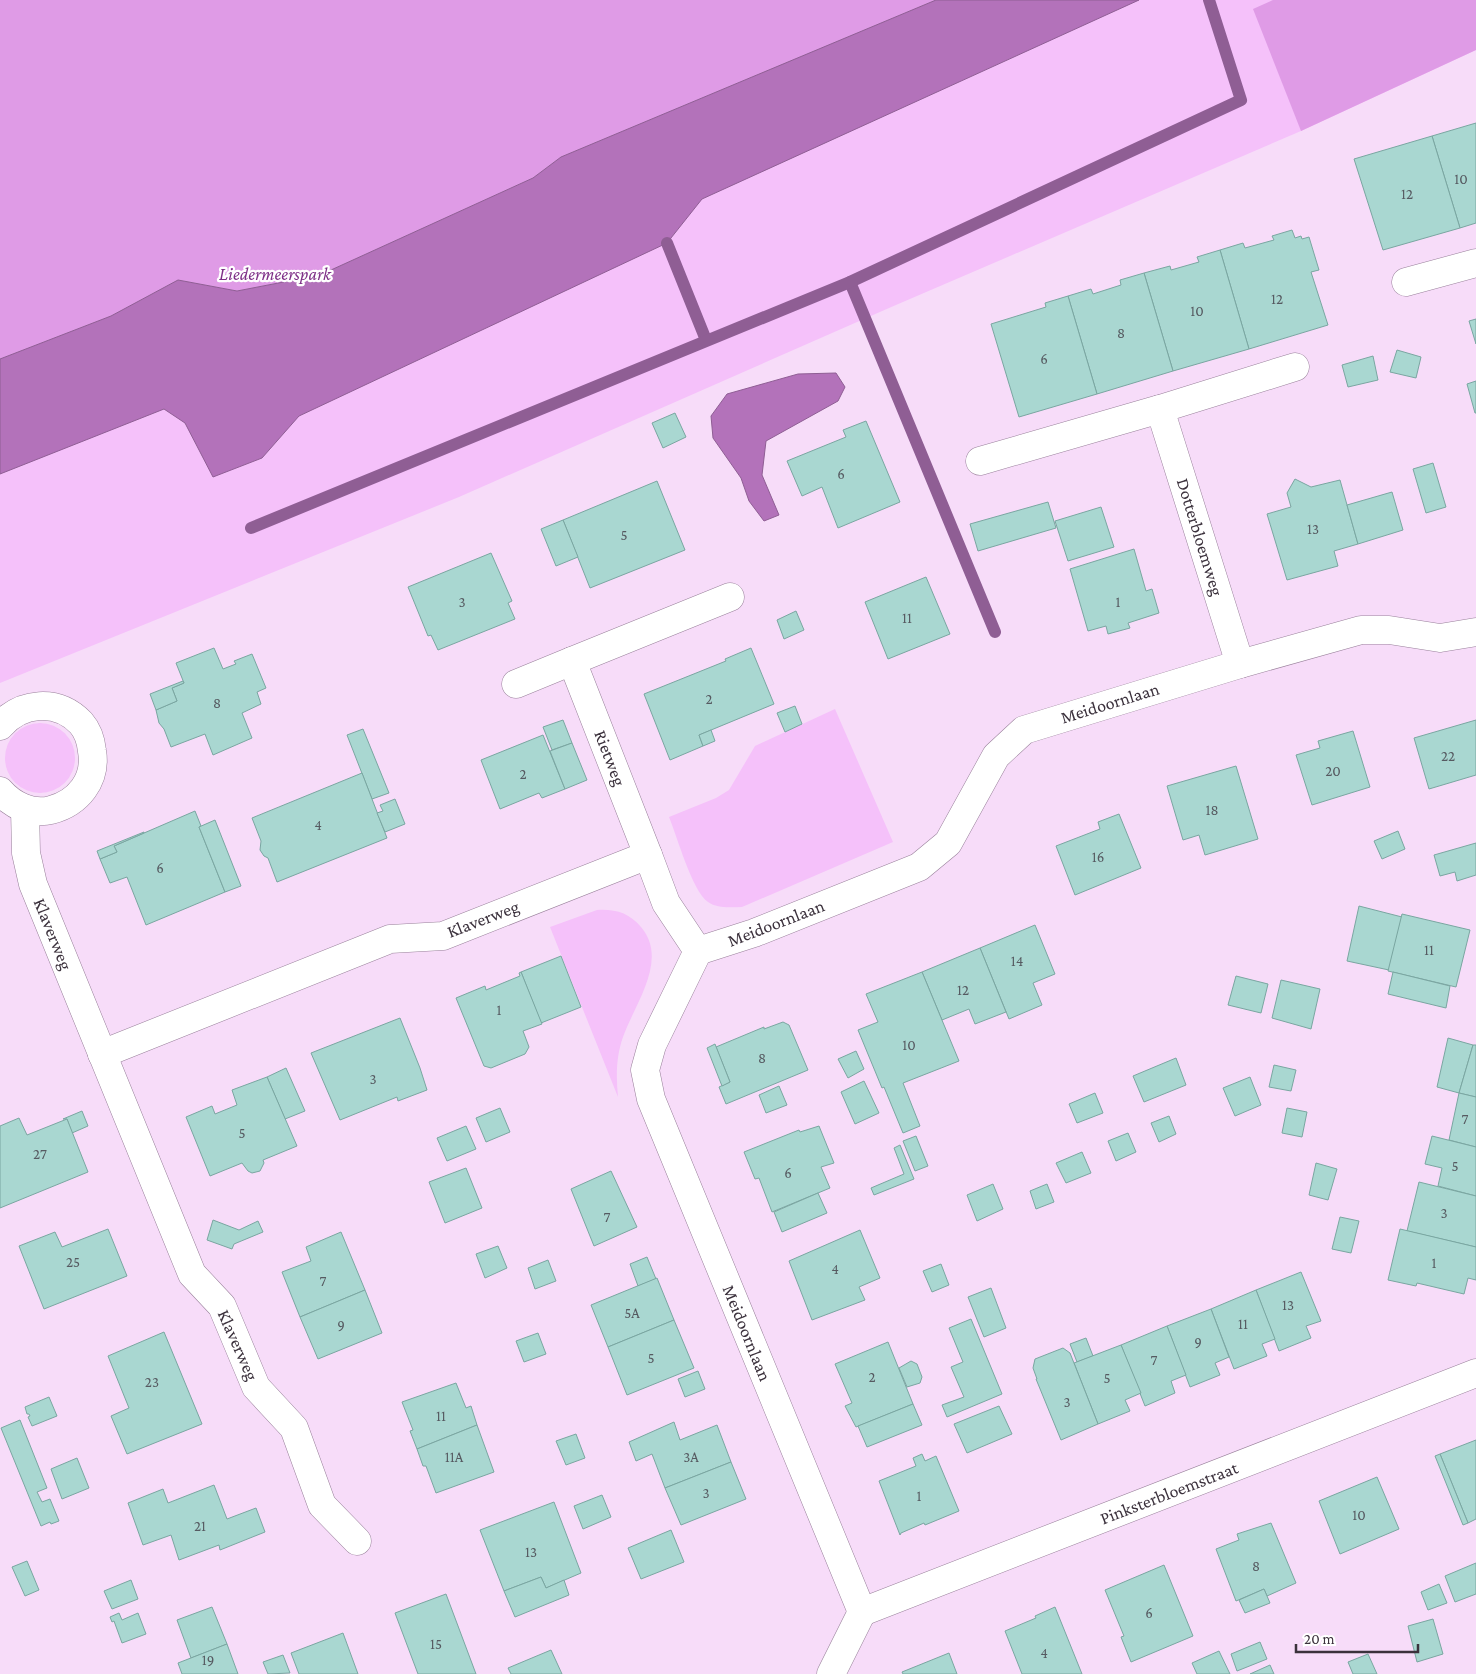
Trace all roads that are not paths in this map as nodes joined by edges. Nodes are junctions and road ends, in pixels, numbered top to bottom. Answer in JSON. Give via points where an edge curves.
{"nodes":[{"id":1,"x":1476,"y":263,"type":"edge"},
{"id":2,"x":1406,"y":282,"type":"dead end"},
{"id":3,"x":1295,"y":367,"type":"dead end"},
{"id":4,"x":1160,"y":409,"type":"junction"},
{"id":5,"x":980,"y":461,"type":"dead end"},
{"id":6,"x":730,"y":597,"type":"dead end"},
{"id":7,"x":1476,"y":632,"type":"edge"},
{"id":8,"x":572,"y":661,"type":"junction"},
{"id":9,"x":1240,"y":664,"type":"junction"},
{"id":10,"x":516,"y":684,"type":"dead end"},
{"id":11,"x":0,"y":726,"type":"edge"},
{"id":12,"x":0,"y":791,"type":"edge"},
{"id":13,"x":25,"y":809,"type":"junction"},
{"id":14,"x":648,"y":855,"type":"junction"},
{"id":15,"x":698,"y":951,"type":"junction"},
{"id":16,"x":102,"y":1054,"type":"junction"},
{"id":17,"x":1476,"y":1373,"type":"edge"},
{"id":18,"x":357,"y":1541,"type":"dead end"},
{"id":19,"x":862,"y":1612,"type":"junction"},
{"id":20,"x":831,"y":1674,"type":"edge"}],
"edges":[{"from":1,"to":2,"type":"street"},
{"from":3,"to":4,"type":"street"},
{"from":4,"to":5,"type":"street"},
{"from":4,"to":9,"type":"street","name":"Dotterbloemweg"},
{"from":6,"to":8,"type":"street"},
{"from":7,"to":9,"type":"street","name":"Meidoornlaan","via":[[1440,638],[1389,630],[1361,630]]},
{"from":8,"to":10,"type":"street"},
{"from":8,"to":14,"type":"street","name":"Rietweg"},
{"from":9,"to":15,"type":"street","name":"Meidoornlaan","via":[[1024,730],[996,756],[948,843],[919,867],[754,933]]},
{"from":11,"to":13,"type":"street","via":[[9,716],[27,708],[46,706],[65,712],[81,724],[91,740],[94,760],[90,779],[80,795],[64,807],[44,812]]},
{"from":12,"to":13,"type":"street","via":[[8,800]]},
{"from":13,"to":16,"type":"street","name":"Klaverweg","via":[[26,853],[32,884]]},
{"from":14,"to":15,"type":"street","via":[[666,903]]},
{"from":14,"to":16,"type":"street","name":"Klaverweg","via":[[443,936],[390,939]]},
{"from":15,"to":19,"type":"street","name":"Meidoornlaan","via":[[652,1045],[646,1070],[651,1099]]},
{"from":16,"to":18,"type":"street","name":"Klaverweg","via":[[192,1274],[222,1306],[256,1387],[294,1428],[322,1505]]},
{"from":17,"to":19,"type":"street","name":"Pinksterbloemstraat"},
{"from":19,"to":20,"type":"street"}]}
